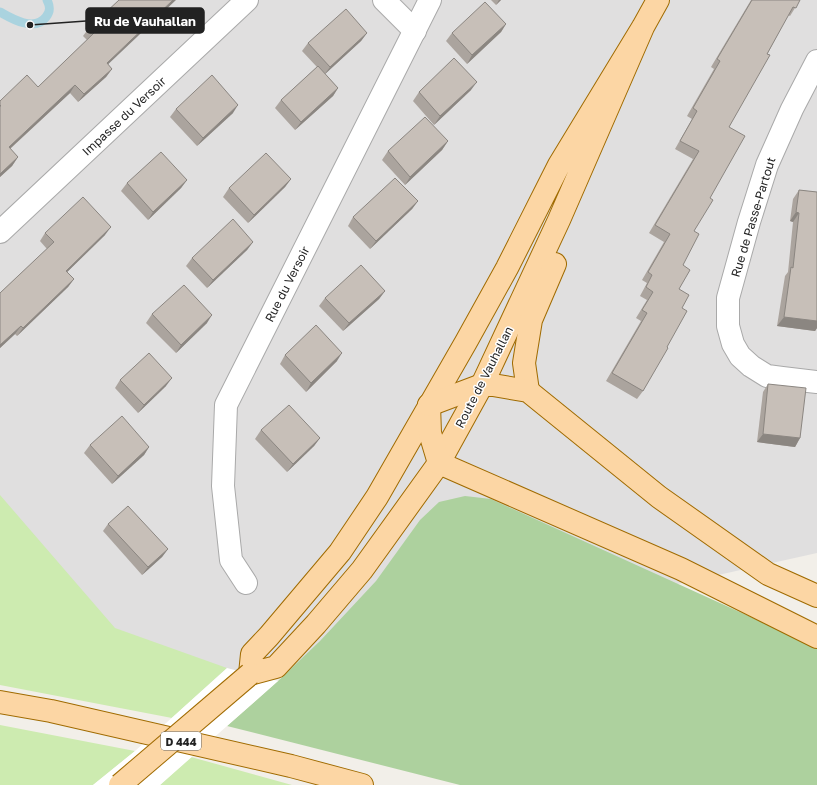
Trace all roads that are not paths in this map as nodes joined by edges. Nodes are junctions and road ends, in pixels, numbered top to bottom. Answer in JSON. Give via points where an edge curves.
{"nodes":[{"id":1,"x":247,"y":0,"type":"edge"},
{"id":2,"x":384,"y":0,"type":"edge"},
{"id":3,"x":430,"y":0,"type":"edge"},
{"id":4,"x":658,"y":0,"type":"edge"},
{"id":5,"x":643,"y":27,"type":"junction"},
{"id":6,"x":414,"y":31,"type":"junction"},
{"id":7,"x":817,"y":61,"type":"edge"},
{"id":8,"x":559,"y":220,"type":"junction"},
{"id":9,"x":0,"y":232,"type":"edge"},
{"id":10,"x":817,"y":382,"type":"edge"},
{"id":11,"x":482,"y":385,"type":"junction"},
{"id":12,"x":528,"y":391,"type":"junction"},
{"id":13,"x":429,"y":405,"type":"junction"},
{"id":14,"x":439,"y":463,"type":"junction"},
{"id":15,"x":246,"y":583,"type":"dead end"},
{"id":16,"x":817,"y":596,"type":"edge"},
{"id":17,"x":817,"y":637,"type":"edge"},
{"id":18,"x":250,"y":674,"type":"junction"},
{"id":19,"x":0,"y":702,"type":"edge"},
{"id":20,"x":120,"y":785,"type":"edge"},
{"id":21,"x":362,"y":785,"type":"edge"}],
"edges":[{"from":1,"to":9,"type":"street","name":"Impasse du Versoir"},
{"from":2,"to":6,"type":"street"},
{"from":3,"to":6,"type":"street","name":"Rue du Versoir"},
{"from":4,"to":5,"type":"main road","name":"Route de Vauhallan"},
{"from":5,"to":8,"type":"main road","name":"Route de Vauhallan"},
{"from":5,"to":13,"type":"main road","name":"Route de Vauhallan","via":[[559,165],[503,274]]},
{"from":6,"to":15,"type":"street","name":"Rue du Versoir","via":[[226,405],[222,486],[231,560]]},
{"from":7,"to":10,"type":"street","name":"Rue de Passe-Partout","via":[[767,165],[728,298],[728,326],[733,344],[740,356],[767,376]]},
{"from":8,"to":11,"type":"main road","name":"Route de Vauhallan"},
{"from":8,"to":12,"type":"main road","via":[[560,252],[530,320],[524,363]]},
{"from":11,"to":12,"type":"main road"},
{"from":11,"to":13,"type":"main road"},
{"from":11,"to":14,"type":"main road","name":"Route de Vauhallan"},
{"from":12,"to":16,"type":"main road","via":[[665,501],[768,574]]},
{"from":13,"to":14,"type":"main road","via":[[430,433]]},
{"from":13,"to":18,"type":"main road","name":"Route de Vauhallan","via":[[377,497],[340,552],[252,654]]},
{"from":14,"to":17,"type":"main road","via":[[681,569]]},
{"from":14,"to":18,"type":"main road","name":"Route de Vauhallan","via":[[362,570],[316,624],[276,667]]},
{"from":18,"to":20,"type":"main road","name":"Route de Vauhallan","bridge":true},
{"from":19,"to":21,"type":"main road","number":"D 444","via":[[51,711],[291,766]]}]}
